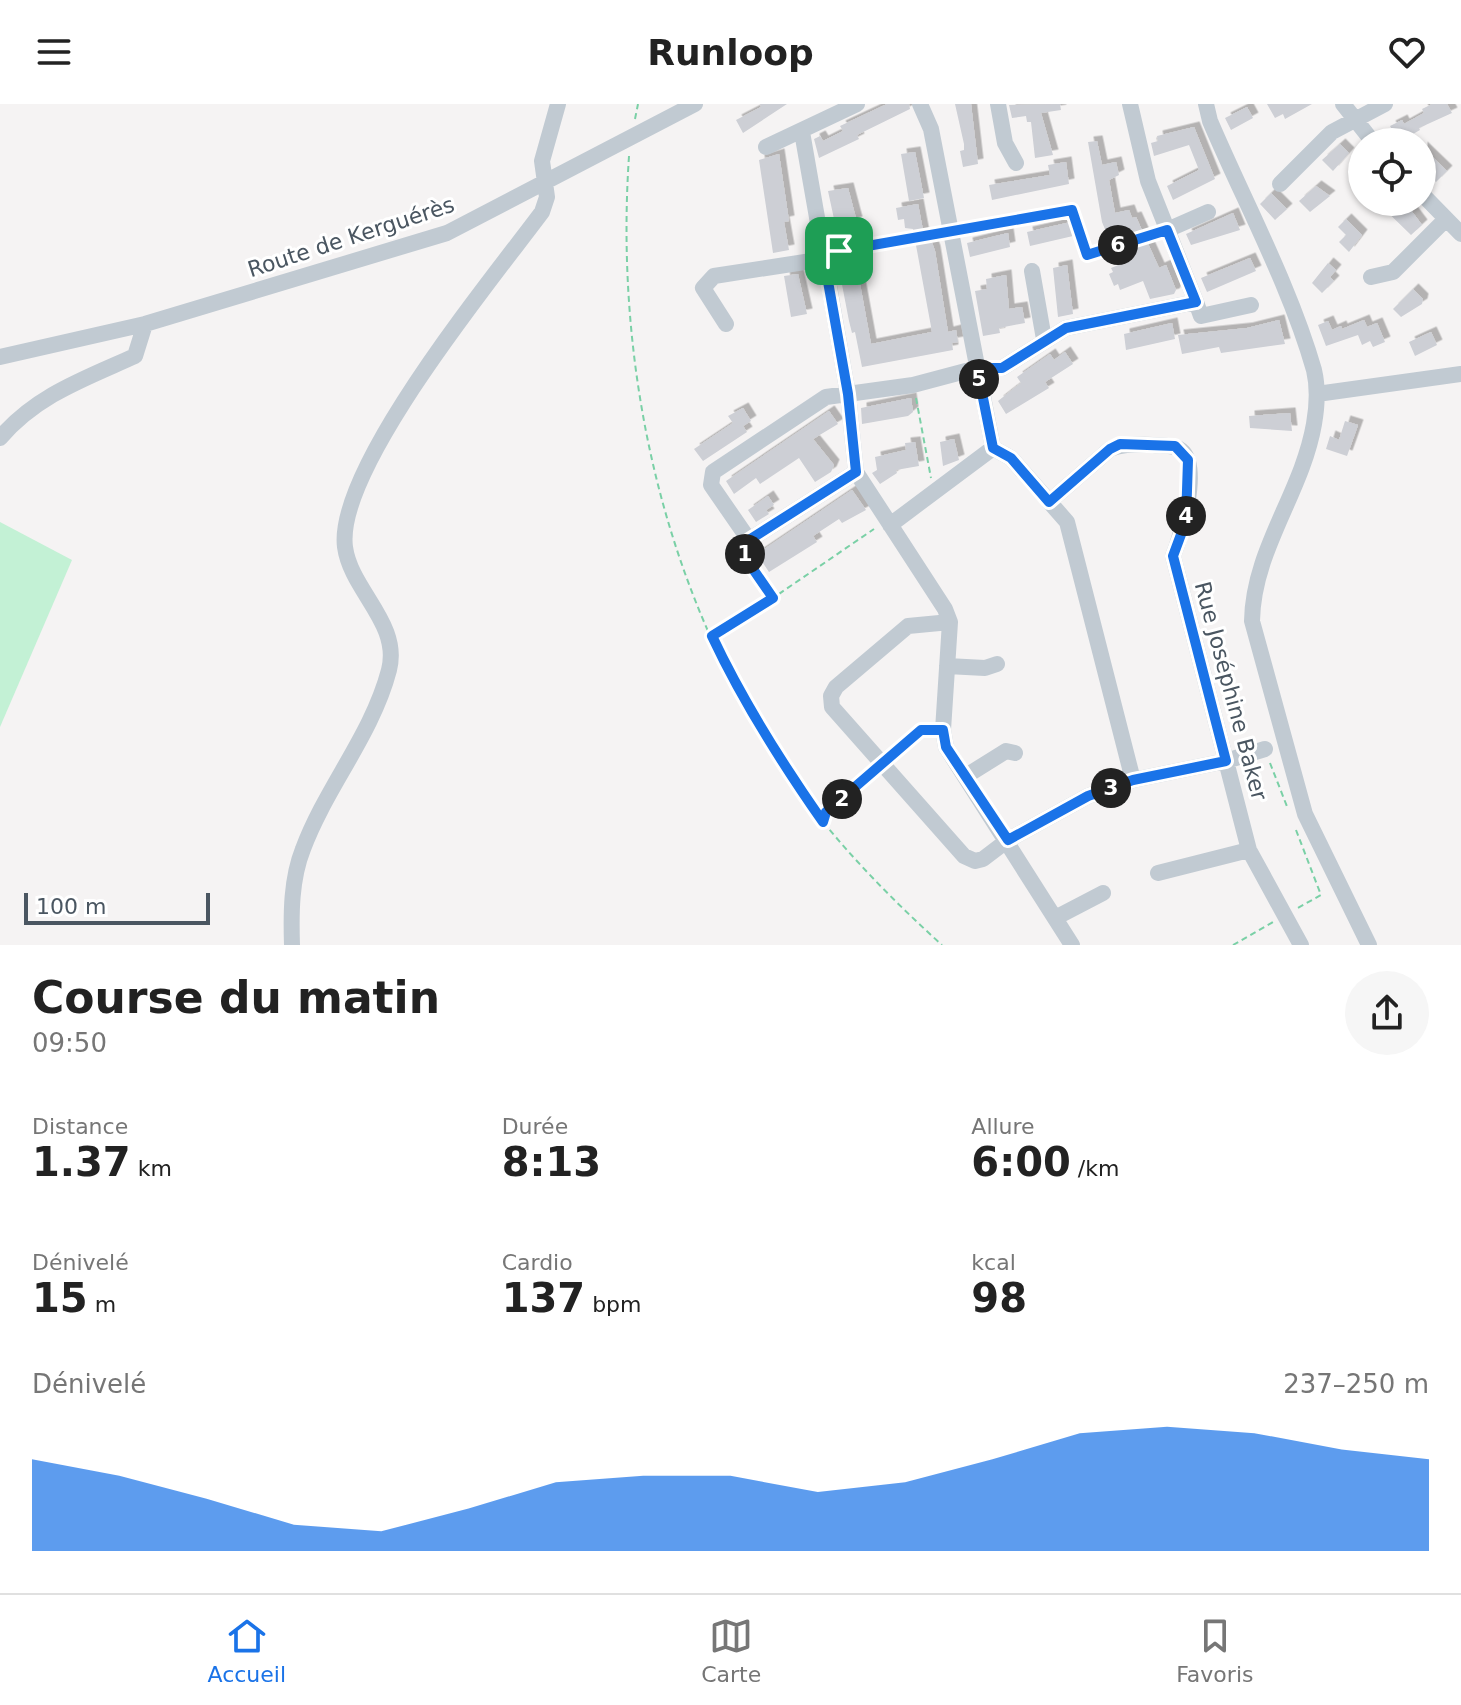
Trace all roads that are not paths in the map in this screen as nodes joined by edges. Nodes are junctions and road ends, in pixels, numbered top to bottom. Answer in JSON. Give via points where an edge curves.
{"nodes":[{"id":1,"x":558,"y":104,"type":"edge"},
{"id":2,"x":695,"y":104,"type":"edge"},
{"id":3,"x":857,"y":104,"type":"edge"},
{"id":4,"x":920,"y":104,"type":"edge"},
{"id":5,"x":998,"y":104,"type":"edge"},
{"id":6,"x":1130,"y":104,"type":"edge"},
{"id":7,"x":1206,"y":104,"type":"edge"},
{"id":8,"x":1343,"y":104,"type":"edge"},
{"id":9,"x":1385,"y":104,"type":"edge"},
{"id":10,"x":1352,"y":120,"type":"junction"},
{"id":11,"x":1360,"y":128,"type":"edge"},
{"id":12,"x":802,"y":132,"type":"junction"},
{"id":13,"x":766,"y":147,"type":"dead end"},
{"id":14,"x":1016,"y":163,"type":"dead end"},
{"id":15,"x":542,"y":184,"type":"junction"},
{"id":16,"x":1280,"y":184,"type":"dead end"},
{"id":17,"x":1436,"y":209,"type":"edge"},
{"id":18,"x":1208,"y":212,"type":"dead end"},
{"id":19,"x":1446,"y":219,"type":"junction"},
{"id":20,"x":1167,"y":230,"type":"junction"},
{"id":21,"x":1461,"y":234,"type":"edge"},
{"id":22,"x":824,"y":259,"type":"junction"},
{"id":23,"x":1032,"y":271,"type":"dead end"},
{"id":24,"x":1371,"y":277,"type":"dead end"},
{"id":25,"x":1196,"y":302,"type":"junction"},
{"id":26,"x":1251,"y":305,"type":"dead end"},
{"id":27,"x":145,"y":324,"type":"junction"},
{"id":28,"x":726,"y":324,"type":"dead end"},
{"id":29,"x":1044,"y":339,"type":"junction"},
{"id":30,"x":0,"y":357,"type":"edge"},
{"id":31,"x":977,"y":368,"type":"junction"},
{"id":32,"x":1461,"y":374,"type":"edge"},
{"id":33,"x":848,"y":394,"type":"junction"},
{"id":34,"x":1317,"y":394,"type":"junction"},
{"id":35,"x":0,"y":438,"type":"edge"},
{"id":36,"x":993,"y":448,"type":"junction"},
{"id":37,"x":856,"y":472,"type":"junction"},
{"id":38,"x":1049,"y":502,"type":"junction"},
{"id":39,"x":888,"y":523,"type":"junction"},
{"id":40,"x":950,"y":622,"type":"junction"},
{"id":41,"x":997,"y":664,"type":"dead end"},
{"id":42,"x":947,"y":666,"type":"junction"},
{"id":43,"x":1265,"y":749,"type":"road end"},
{"id":44,"x":1015,"y":753,"type":"dead end"},
{"id":45,"x":1226,"y":761,"type":"junction"},
{"id":46,"x":966,"y":776,"type":"junction"},
{"id":47,"x":1133,"y":780,"type":"junction"},
{"id":48,"x":1008,"y":840,"type":"junction"},
{"id":49,"x":1249,"y":850,"type":"junction"},
{"id":50,"x":1158,"y":873,"type":"dead end"},
{"id":51,"x":1103,"y":893,"type":"dead end"},
{"id":52,"x":1055,"y":918,"type":"junction"},
{"id":53,"x":292,"y":945,"type":"edge"},
{"id":54,"x":1072,"y":945,"type":"edge"},
{"id":55,"x":1301,"y":945,"type":"edge"},
{"id":56,"x":1369,"y":945,"type":"edge"}],
"edges":[{"from":1,"to":15,"type":"street","via":[[542,161]]},
{"from":2,"to":15,"type":"street","name":"Route de Kerguérès"},
{"from":3,"to":12,"type":"street"},
{"from":4,"to":31,"type":"street","via":[[931,129]]},
{"from":5,"to":14,"type":"street","via":[[1005,143]]},
{"from":6,"to":20,"type":"street","via":[[1148,181]]},
{"from":7,"to":34,"type":"street","via":[[1291,309]]},
{"from":8,"to":10,"type":"street"},
{"from":9,"to":10,"type":"street"},
{"from":10,"to":11,"type":"street"},
{"from":10,"to":16,"type":"street","via":[[1332,132]]},
{"from":12,"to":13,"type":"street"},
{"from":12,"to":22,"type":"street"},
{"from":15,"to":27,"type":"street","name":"Route de Kerguérès","via":[[447,233]]},
{"from":15,"to":53,"type":"street","via":[[547,197],[542,212],[438,353],[380,443],[346,524],[345,547],[353,575],[387,629],[391,665],[363,737],[302,850],[295,875]]},
{"from":17,"to":19,"type":"street"},
{"from":18,"to":20,"type":"street"},
{"from":19,"to":21,"type":"street"},
{"from":19,"to":24,"type":"street","via":[[1393,272]]},
{"from":20,"to":25,"type":"street"},
{"from":22,"to":28,"type":"street","via":[[714,276],[703,288]]},
{"from":22,"to":33,"type":"street"},
{"from":23,"to":29,"type":"street"},
{"from":25,"to":26,"type":"street","via":[[1201,316]]},
{"from":25,"to":29,"type":"street","via":[[1066,328]]},
{"from":27,"to":30,"type":"street","name":"Route de Kerguérès"},
{"from":27,"to":35,"type":"street","via":[[135,356],[22,412]]},
{"from":29,"to":31,"type":"street","via":[[1002,368]]},
{"from":31,"to":33,"type":"street","via":[[913,385]]},
{"from":31,"to":36,"type":"street"},
{"from":32,"to":34,"type":"street"},
{"from":33,"to":37,"type":"street"},
{"from":33,"to":37,"type":"street","via":[[826,397],[713,472],[711,485],[749,540]]},
{"from":34,"to":56,"type":"street","via":[[1314,426],[1252,592],[1252,621],[1305,814]]},
{"from":36,"to":38,"type":"street","via":[[1011,458]]},
{"from":36,"to":39,"type":"street"},
{"from":37,"to":39,"type":"street"},
{"from":38,"to":45,"type":"street","name":"Rue Joséphine Baker","via":[[1120,444],[1175,446],[1183,451],[1188,460],[1186,521],[1173,556]]},
{"from":38,"to":47,"type":"street","via":[[1067,522]]},
{"from":39,"to":40,"type":"street"},
{"from":40,"to":42,"type":"street"},
{"from":40,"to":48,"type":"street","via":[[908,626],[836,687],[832,707],[964,856],[983,859]]},
{"from":41,"to":42,"type":"street"},
{"from":42,"to":46,"type":"street","via":[[943,730],[946,747]]},
{"from":43,"to":45,"type":"street"},
{"from":44,"to":46,"type":"street","via":[[1006,751]]},
{"from":45,"to":47,"type":"street"},
{"from":45,"to":49,"type":"street","name":"Rue Joséphine Baker"},
{"from":46,"to":48,"type":"street"},
{"from":47,"to":48,"type":"street","via":[[1088,796]]},
{"from":48,"to":52,"type":"street"},
{"from":49,"to":50,"type":"street"},
{"from":49,"to":55,"type":"street","name":"Rue Joséphine Baker"},
{"from":51,"to":52,"type":"street"},
{"from":52,"to":54,"type":"street"}]}
